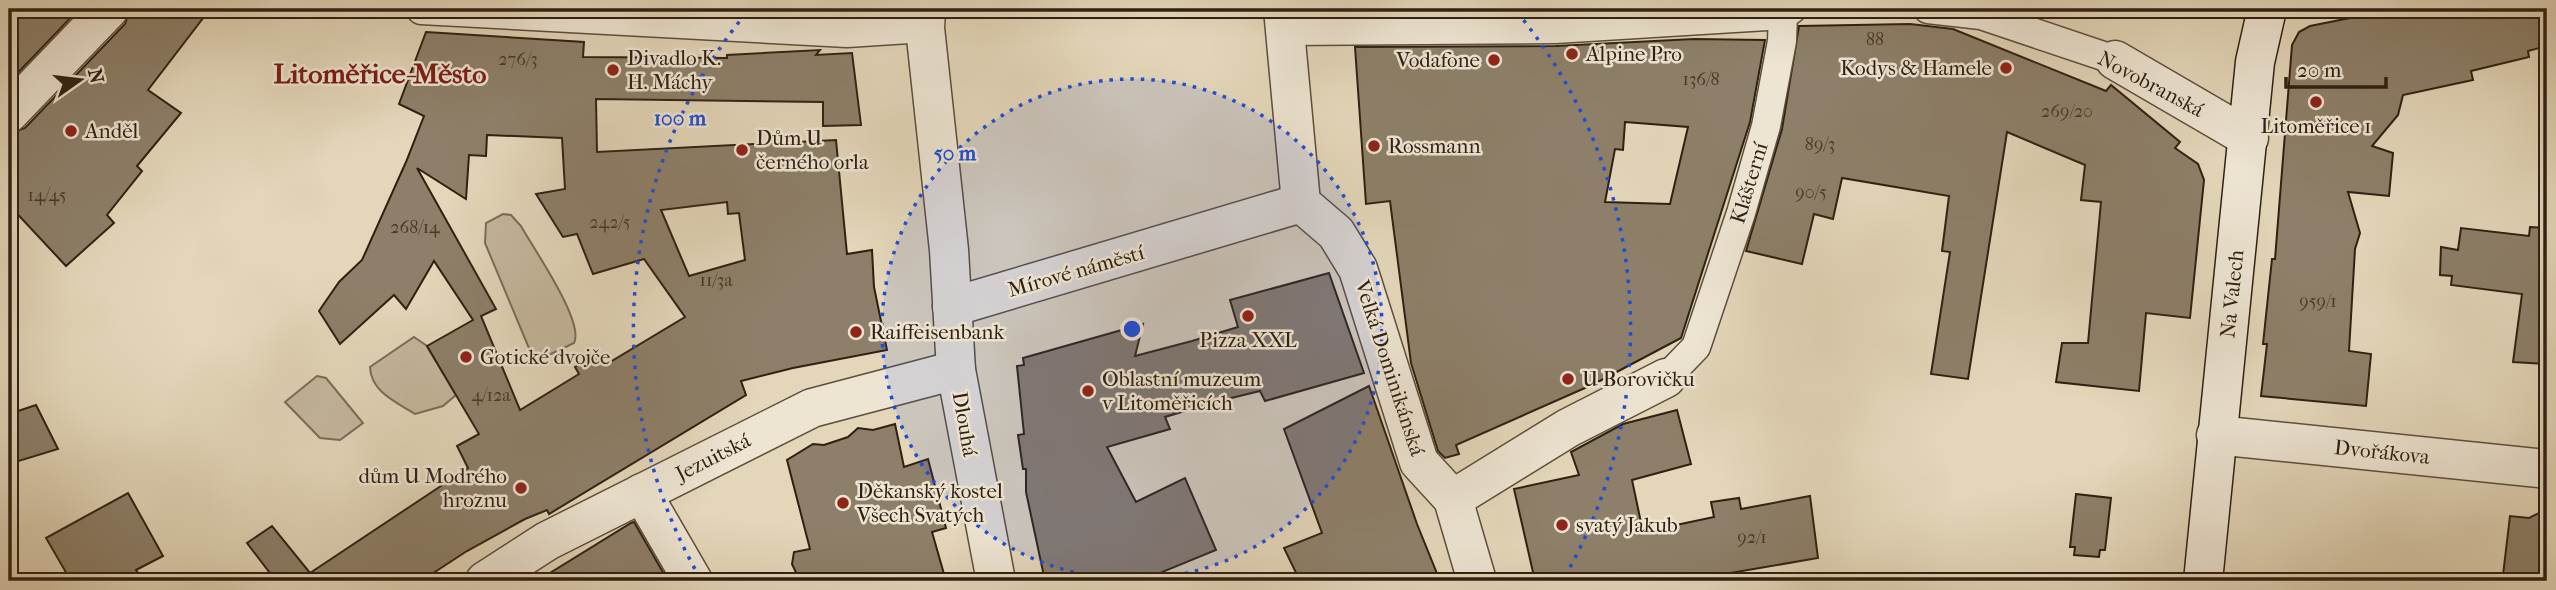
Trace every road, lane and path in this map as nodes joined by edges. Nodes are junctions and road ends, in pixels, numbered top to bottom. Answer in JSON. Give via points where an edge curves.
{"nodes":[{"id":1,"x":109,"y":9,"type":"edge"},
{"id":2,"x":421,"y":9,"type":"edge"},
{"id":3,"x":1928,"y":9,"type":"edge"},
{"id":4,"x":2267,"y":9,"type":"edge"},
{"id":5,"x":1787,"y":12,"type":"edge"},
{"id":6,"x":926,"y":18,"type":"edge"},
{"id":7,"x":1284,"y":20,"type":"edge"},
{"id":8,"x":2115,"y":60,"type":"joint"},
{"id":9,"x":9,"y":113,"type":"edge"},
{"id":10,"x":2249,"y":138,"type":"junction"},
{"id":11,"x":1301,"y":203,"type":"junction"},
{"id":12,"x":952,"y":307,"type":"junction"},
{"id":13,"x":956,"y":370,"type":"junction"},
{"id":14,"x":1667,"y":378,"type":"joint"},
{"id":15,"x":2216,"y":435,"type":"junction"},
{"id":16,"x":2547,"y":469,"type":"edge"},
{"id":17,"x":642,"y":493,"type":"junction"},
{"id":18,"x":1453,"y":499,"type":"junction"},
{"id":19,"x":485,"y":581,"type":"edge"},
{"id":20,"x":693,"y":581,"type":"edge"},
{"id":21,"x":996,"y":581,"type":"edge"},
{"id":22,"x":1477,"y":581,"type":"edge"},
{"id":23,"x":2203,"y":581,"type":"edge"}],
"edges":[{"from":1,"to":9,"type":"street"},
{"from":2,"to":6,"type":"street","via":[[847,33]]},
{"from":3,"to":8,"type":"street","name":"Novobranská","via":[[1981,16]]},
{"from":4,"to":10,"type":"street","name":"Na Valech","via":[[2255,62]]},
{"from":5,"to":7,"type":"street","via":[[1555,29]]},
{"from":5,"to":14,"type":"street","name":"Klášterní","via":[[1766,126],[1696,347]]},
{"from":6,"to":12,"type":"street"},
{"from":7,"to":11,"type":"street"},
{"from":8,"to":10,"type":"street","name":"Novobranská"},
{"from":10,"to":15,"type":"street","name":"Na Valech"},
{"from":11,"to":12,"type":"street","name":"Mírové náměstí"},
{"from":11,"to":18,"type":"street","name":"Velká Dominikánská","via":[[1336,233],[1358,269],[1419,462]]},
{"from":12,"to":13,"type":"street","name":"Dlouhá"},
{"from":13,"to":17,"type":"street","name":"Jezuitská","via":[[812,408]]},
{"from":13,"to":21,"type":"street","name":"Dlouhá"},
{"from":14,"to":18,"type":"street","via":[[1568,428]]},
{"from":15,"to":16,"type":"street","name":"Dvořákova"},
{"from":15,"to":23,"type":"street","name":"Na Valech"},
{"from":17,"to":19,"type":"street","name":"Jezuitská","via":[[547,541]]},
{"from":17,"to":20,"type":"street"},
{"from":18,"to":22,"type":"street","name":"Velká Dominikánská"}]}
